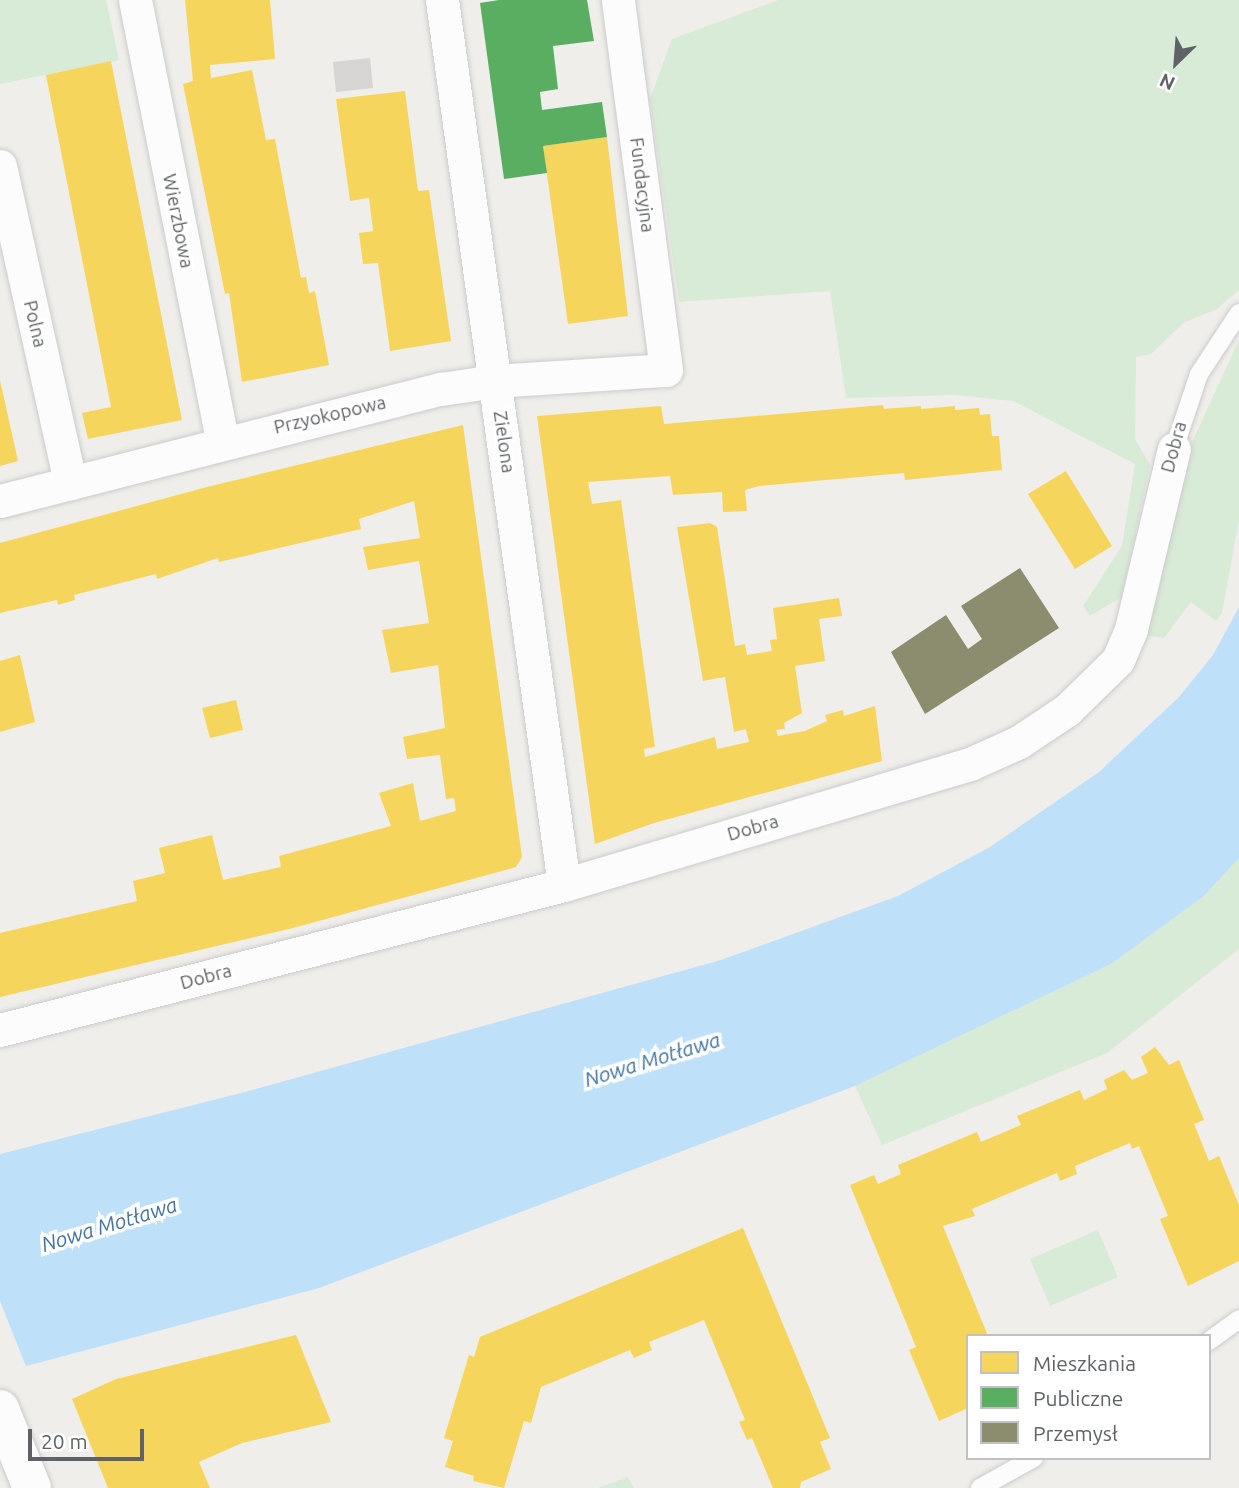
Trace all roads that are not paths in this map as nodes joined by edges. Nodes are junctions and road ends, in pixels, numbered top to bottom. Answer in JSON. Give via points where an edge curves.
{"nodes":[{"id":1,"x":135,"y":0,"type":"edge"},
{"id":2,"x":442,"y":0,"type":"edge"},
{"id":3,"x":618,"y":0,"type":"edge"},
{"id":4,"x":0,"y":166,"type":"edge"},
{"id":5,"x":1239,"y":313,"type":"edge"},
{"id":6,"x":666,"y":370,"type":"joint"},
{"id":7,"x":495,"y":381,"type":"junction"},
{"id":8,"x":222,"y":441,"type":"junction"},
{"id":9,"x":1174,"y":449,"type":"joint"},
{"id":10,"x":70,"y":483,"type":"junction"},
{"id":11,"x":0,"y":501,"type":"edge"},
{"id":12,"x":565,"y":885,"type":"junction"},
{"id":13,"x":0,"y":1030,"type":"edge"},
{"id":14,"x":1239,"y":1319,"type":"edge"},
{"id":15,"x":1211,"y":1339,"type":"edge"},
{"id":16,"x":0,"y":1409,"type":"edge"},
{"id":17,"x":1030,"y":1460,"type":"edge"},
{"id":18,"x":32,"y":1488,"type":"edge"},
{"id":19,"x":980,"y":1488,"type":"edge"}],
"edges":[{"from":1,"to":8,"type":"street","name":"Wierzbowa"},
{"from":2,"to":7,"type":"street","name":"Zielona"},
{"from":3,"to":6,"type":"street","name":"Fundacyjna"},
{"from":4,"to":10,"type":"street","name":"Polna"},
{"from":5,"to":9,"type":"lane","name":"Dobra","via":[[1199,374]]},
{"from":6,"to":7,"type":"street","name":"Przyokopowa"},
{"from":7,"to":8,"type":"street","name":"Przyokopowa","via":[[441,389]]},
{"from":7,"to":12,"type":"street","name":"Zielona"},
{"from":8,"to":10,"type":"street","name":"Przyokopowa"},
{"from":9,"to":12,"type":"street","name":"Dobra","via":[[1131,629],[1118,660],[1067,710],[1019,742],[970,764]]},
{"from":10,"to":11,"type":"street","name":"Przyokopowa"},
{"from":12,"to":13,"type":"street","name":"Dobra"},
{"from":14,"to":15,"type":"lane"},
{"from":16,"to":18,"type":"street"},
{"from":17,"to":19,"type":"lane"}]}
